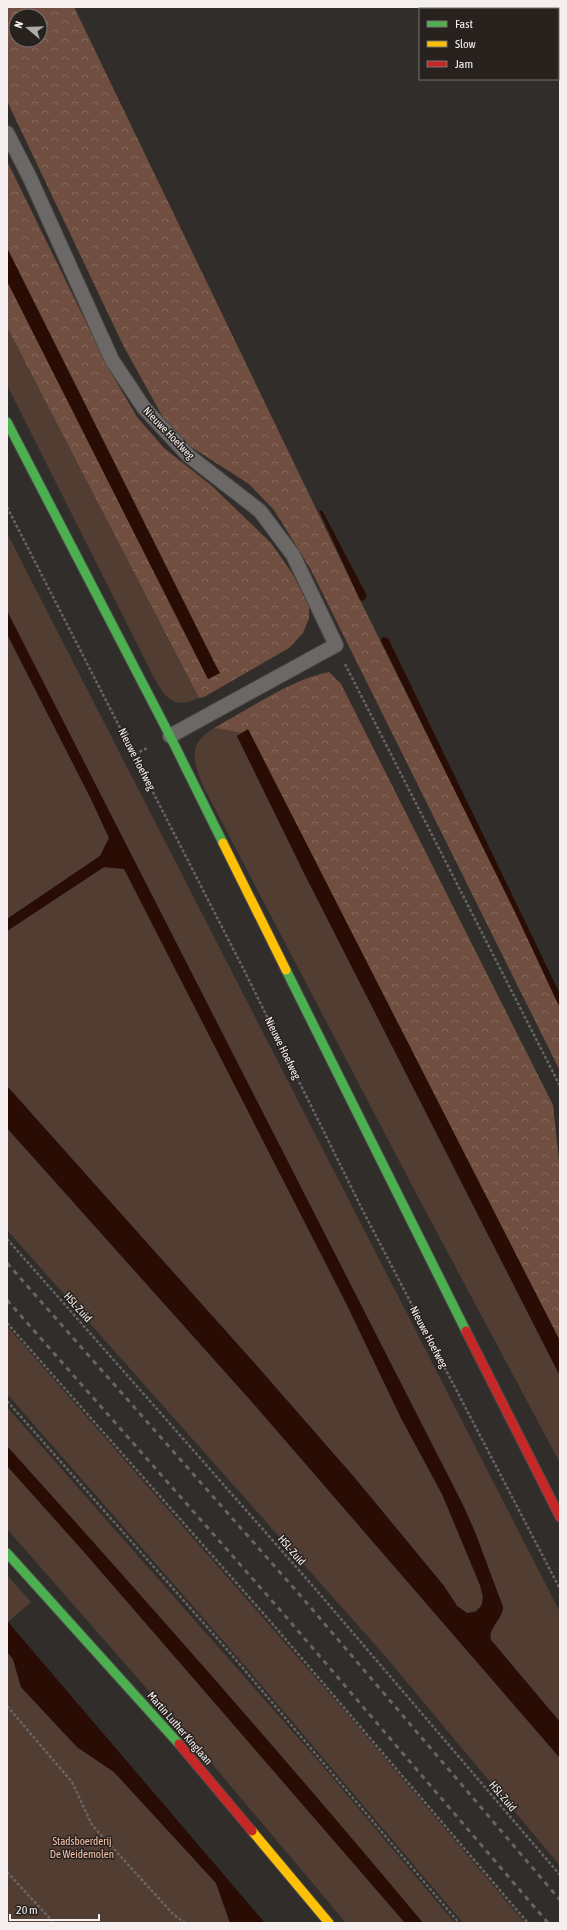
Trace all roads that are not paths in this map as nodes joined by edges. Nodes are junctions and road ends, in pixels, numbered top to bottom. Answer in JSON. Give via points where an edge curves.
{"nodes":[{"id":1,"x":7,"y":134,"type":"edge"},
{"id":2,"x":7,"y":422,"type":"edge"},
{"id":3,"x":170,"y":736,"type":"junction"},
{"id":4,"x":560,"y":1517,"type":"edge"},
{"id":5,"x":7,"y":1553,"type":"edge"},
{"id":6,"x":329,"y":1923,"type":"edge"}],
"edges":[{"from":1,"to":3,"type":"lane","name":"Nieuwe Hoefweg","via":[[30,178],[112,360],[144,408],[189,456],[260,511],[293,555],[336,645]]},
{"from":2,"to":3,"type":"main road"},
{"from":3,"to":4,"type":"main road"},
{"from":5,"to":6,"type":"main road","name":"Martin Luther Kinglaan","via":[[185,1750]]}]}
